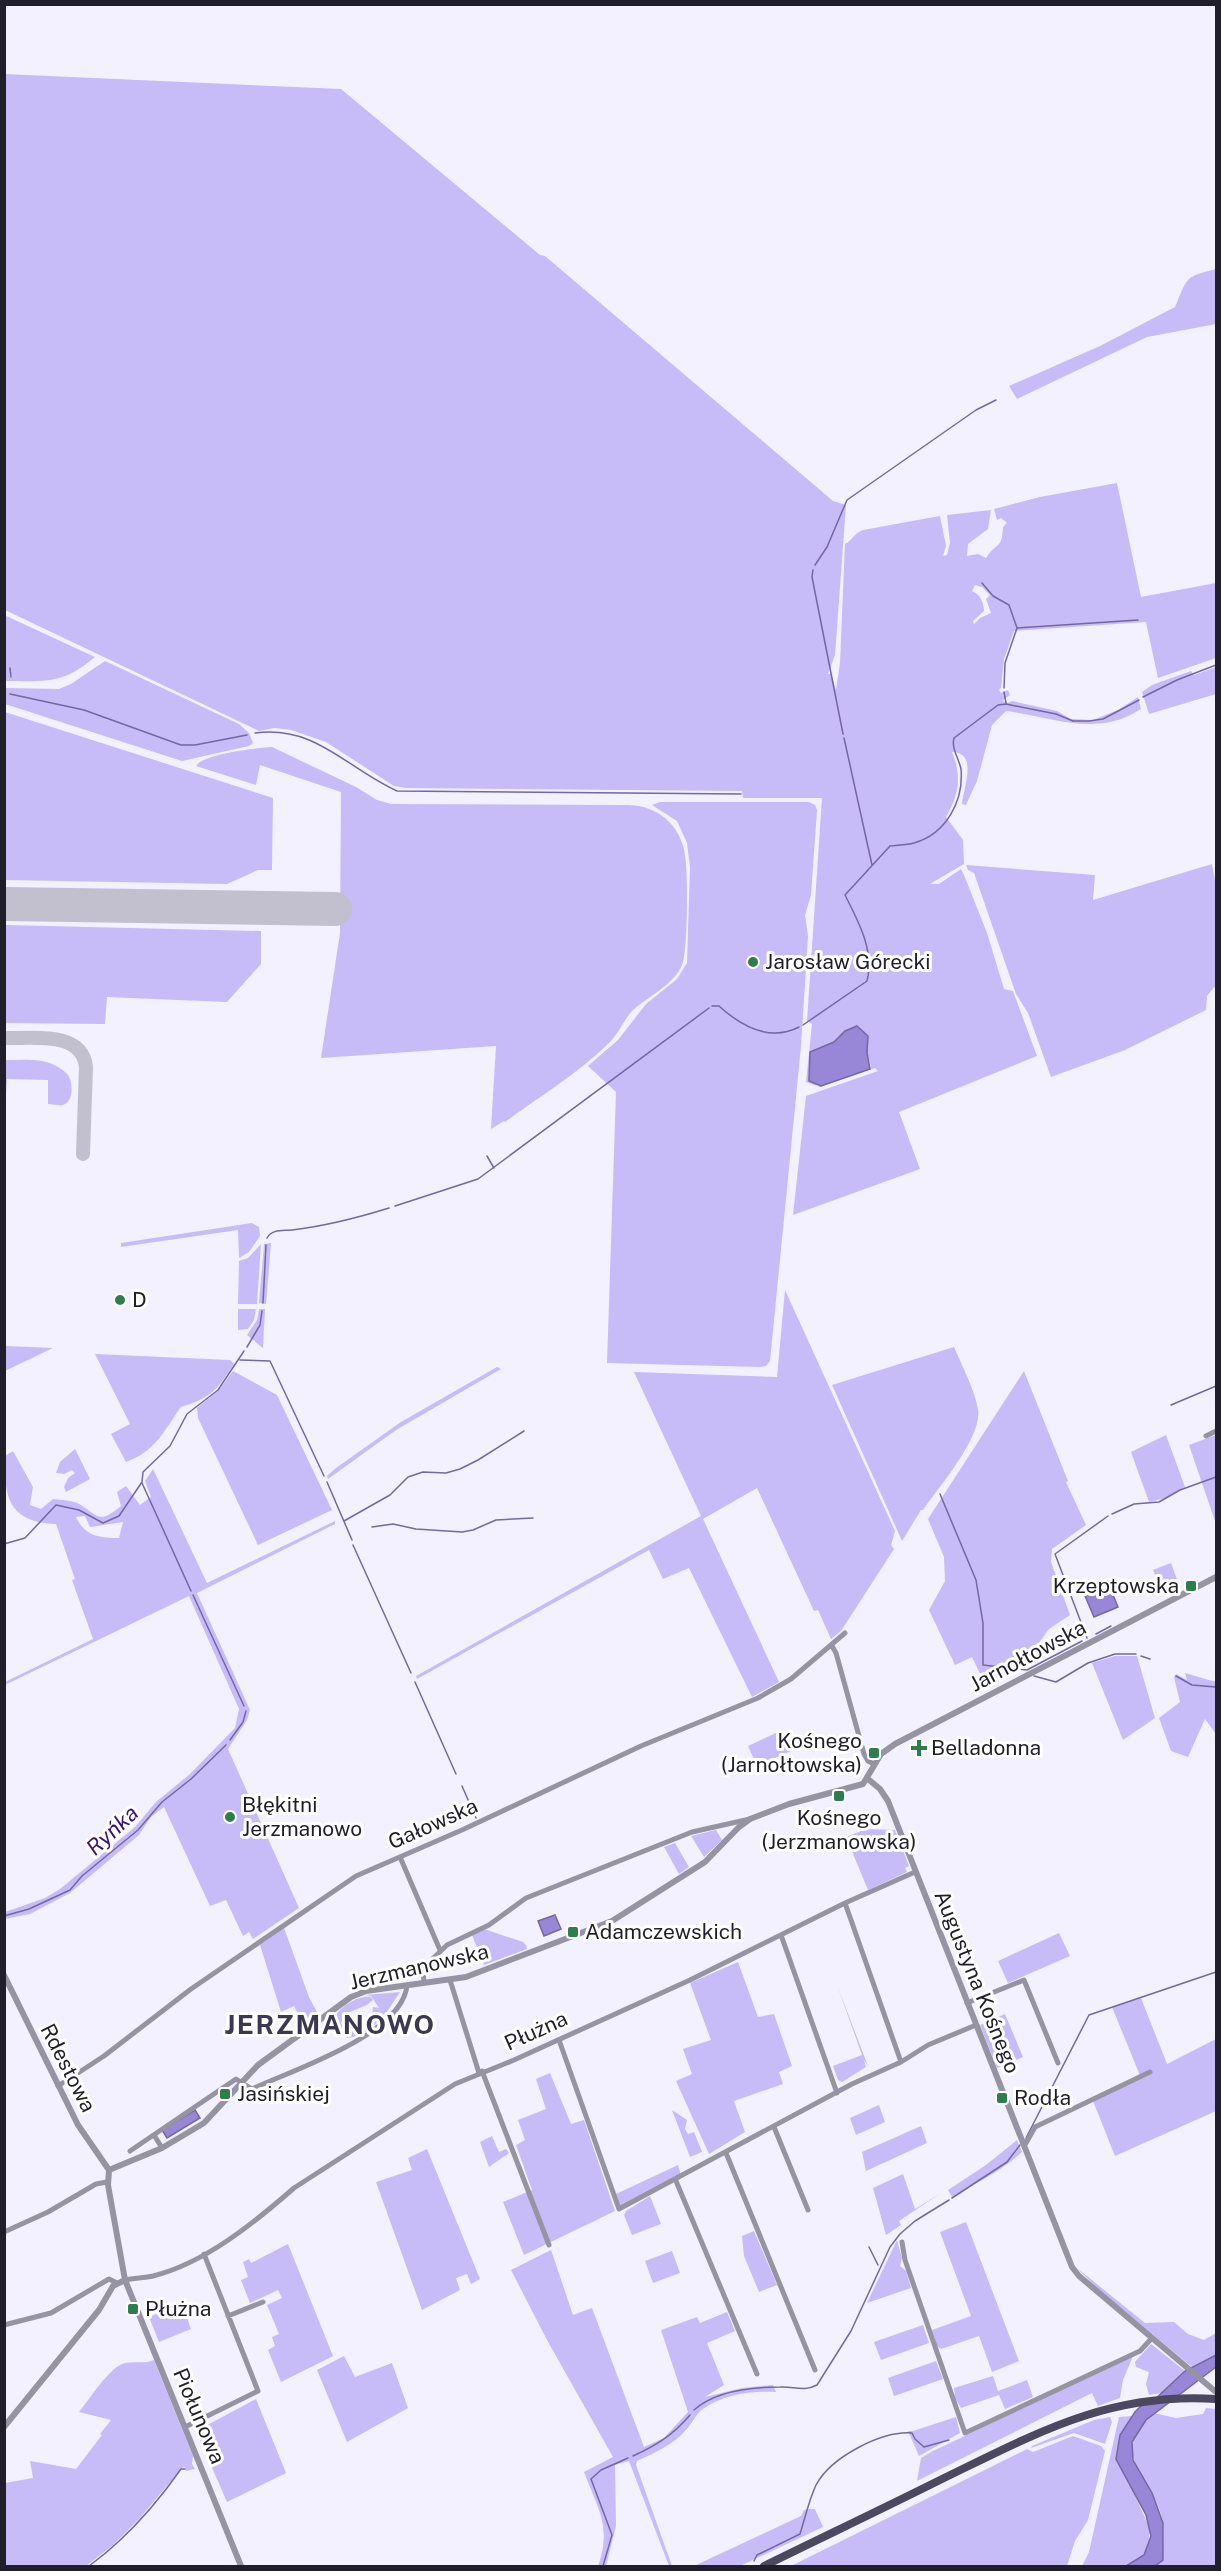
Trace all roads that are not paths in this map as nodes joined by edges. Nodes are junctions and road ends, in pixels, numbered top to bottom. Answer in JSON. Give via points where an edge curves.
{"nodes":[{"id":1,"x":1216,"y":1431,"type":"edge"},
{"id":2,"x":1206,"y":1436,"type":"dead end"},
{"id":3,"x":1216,"y":1577,"type":"edge"},
{"id":4,"x":845,"y":1633,"type":"dead end"},
{"id":5,"x":832,"y":1646,"type":"junction"},
{"id":6,"x":874,"y":1764,"type":"junction"},
{"id":7,"x":868,"y":1779,"type":"junction"},
{"id":8,"x":750,"y":1819,"type":"junction"},
{"id":9,"x":720,"y":1827,"type":"junction"},
{"id":10,"x":729,"y":1838,"type":"junction"},
{"id":11,"x":400,"y":1857,"type":"junction"},
{"id":12,"x":915,"y":1872,"type":"junction"},
{"id":13,"x":845,"y":1903,"type":"junction"},
{"id":14,"x":781,"y":1935,"type":"junction"},
{"id":15,"x":440,"y":1950,"type":"junction"},
{"id":16,"x":4,"y":1975,"type":"edge"},
{"id":17,"x":450,"y":1980,"type":"junction"},
{"id":18,"x":424,"y":1983,"type":"junction"},
{"id":19,"x":407,"y":1985,"type":"junction"},
{"id":20,"x":967,"y":2003,"type":"junction"},
{"id":21,"x":976,"y":2025,"type":"junction"},
{"id":22,"x":559,"y":2040,"type":"junction"},
{"id":23,"x":901,"y":2062,"type":"junction"},
{"id":24,"x":1058,"y":2063,"type":"dead end"},
{"id":25,"x":481,"y":2072,"type":"junction"},
{"id":26,"x":1150,"y":2072,"type":"dead end"},
{"id":27,"x":241,"y":2083,"type":"junction"},
{"id":28,"x":58,"y":2086,"type":"junction"},
{"id":29,"x":837,"y":2093,"type":"junction"},
{"id":30,"x":774,"y":2127,"type":"junction"},
{"id":31,"x":154,"y":2135,"type":"junction"},
{"id":32,"x":1023,"y":2144,"type":"junction"},
{"id":33,"x":162,"y":2148,"type":"junction"},
{"id":34,"x":130,"y":2151,"type":"dead end"},
{"id":35,"x":726,"y":2154,"type":"junction"},
{"id":36,"x":109,"y":2170,"type":"junction"},
{"id":37,"x":676,"y":2181,"type":"junction"},
{"id":38,"x":107,"y":2182,"type":"junction"},
{"id":39,"x":808,"y":2210,"type":"dead end"},
{"id":40,"x":4,"y":2232,"type":"edge"},
{"id":41,"x":902,"y":2242,"type":"dead end"},
{"id":42,"x":549,"y":2245,"type":"dead end"},
{"id":43,"x":204,"y":2254,"type":"junction"},
{"id":44,"x":125,"y":2280,"type":"junction"},
{"id":45,"x":117,"y":2283,"type":"junction"},
{"id":46,"x":263,"y":2302,"type":"dead end"},
{"id":47,"x":228,"y":2316,"type":"junction"},
{"id":48,"x":4,"y":2325,"type":"edge"},
{"id":49,"x":1152,"y":2338,"type":"junction"},
{"id":50,"x":815,"y":2370,"type":"dead end"},
{"id":51,"x":757,"y":2374,"type":"dead end"},
{"id":52,"x":1216,"y":2392,"type":"edge"},
{"id":53,"x":1216,"y":2399,"type":"edge"},
{"id":54,"x":4,"y":2427,"type":"edge"},
{"id":55,"x":185,"y":2427,"type":"junction"},
{"id":56,"x":241,"y":2566,"type":"edge"},
{"id":57,"x":764,"y":2566,"type":"edge"}],
"edges":[{"from":1,"to":2,"type":"street"},
{"from":3,"to":6,"type":"street","name":"Jarnołtowska","via":[[896,1744]]},
{"from":4,"to":5,"type":"street","name":"Gałowska"},
{"from":5,"to":6,"type":"street","via":[[864,1754]]},
{"from":5,"to":11,"type":"street","name":"Gałowska","via":[[791,1679],[758,1698],[641,1746]]},
{"from":6,"to":7,"type":"street","name":"Jarnołtowska"},
{"from":7,"to":8,"type":"street","name":"Jerzmanowska","via":[[858,1787],[789,1804]]},
{"from":7,"to":12,"type":"street","name":"Augustyna Kośnego","via":[[886,1796]]},
{"from":8,"to":9,"type":"street"},
{"from":8,"to":10,"type":"street","name":"Jerzmanowska"},
{"from":9,"to":10,"type":"street"},
{"from":9,"to":15,"type":"street","via":[[693,1832],[526,1898],[489,1925]]},
{"from":10,"to":17,"type":"street","name":"Jerzmanowska","via":[[705,1862],[617,1918],[483,1972]]},
{"from":11,"to":15,"type":"street"},
{"from":11,"to":28,"type":"street","name":"Gałowska","via":[[346,1882]]},
{"from":12,"to":13,"type":"street","name":"Płużna"},
{"from":12,"to":20,"type":"street","name":"Augustyna Kośnego"},
{"from":13,"to":14,"type":"street","name":"Płużna"},
{"from":13,"to":23,"type":"street"},
{"from":14,"to":22,"type":"street","name":"Płużna"},
{"from":14,"to":29,"type":"street"},
{"from":15,"to":18,"type":"street","via":[[423,1968]]},
{"from":16,"to":28,"type":"street","name":"Rdestowa"},
{"from":17,"to":18,"type":"street","name":"Jerzmanowska"},
{"from":17,"to":25,"type":"street"},
{"from":18,"to":19,"type":"street","name":"Jerzmanowska"},
{"from":19,"to":27,"type":"street","name":"Jerzmanowska","via":[[366,1991],[344,2001],[258,2065]]},
{"from":19,"to":27,"type":"street","via":[[394,2011],[368,2035],[277,2080],[252,2089]]},
{"from":20,"to":21,"type":"street","name":"Augustyna Kośnego"},
{"from":20,"to":24,"type":"street","via":[[1024,1980]]},
{"from":21,"to":23,"type":"street","via":[[928,2045]]},
{"from":21,"to":32,"type":"street","name":"Augustyna Kośnego"},
{"from":22,"to":25,"type":"street","name":"Płużna"},
{"from":22,"to":37,"type":"street","via":[[619,2209]]},
{"from":23,"to":29,"type":"street"},
{"from":25,"to":42,"type":"street"},
{"from":25,"to":43,"type":"street","name":"Płużna","via":[[441,2092],[294,2188]]},
{"from":26,"to":32,"type":"street","via":[[1035,2127]]},
{"from":27,"to":31,"type":"street","via":[[236,2079]]},
{"from":27,"to":33,"type":"street","name":"Jerzmanowska","via":[[213,2116]]},
{"from":28,"to":36,"type":"street","name":"Rdestowa","via":[[82,2132]]},
{"from":29,"to":30,"type":"street"},
{"from":30,"to":35,"type":"street"},
{"from":30,"to":39,"type":"street"},
{"from":31,"to":33,"type":"street"},
{"from":31,"to":34,"type":"street"},
{"from":32,"to":49,"type":"street","name":"Augustyna Kośnego","via":[[1074,2270]]},
{"from":33,"to":36,"type":"street","name":"Jerzmanowska"},
{"from":35,"to":37,"type":"street"},
{"from":35,"to":50,"type":"street"},
{"from":36,"to":38,"type":"street"},
{"from":37,"to":51,"type":"street"},
{"from":38,"to":40,"type":"street","via":[[96,2184]]},
{"from":38,"to":44,"type":"street"},
{"from":41,"to":49,"type":"street","via":[[965,2433],[1140,2350]]},
{"from":43,"to":44,"type":"street","name":"Płużna","via":[[154,2275]]},
{"from":43,"to":47,"type":"street"},
{"from":44,"to":45,"type":"street"},
{"from":44,"to":55,"type":"street","name":"Piołunowa"},
{"from":45,"to":48,"type":"street","via":[[109,2279],[51,2313]]},
{"from":45,"to":54,"type":"street"},
{"from":46,"to":47,"type":"street"},
{"from":47,"to":55,"type":"street","via":[[258,2391]]},
{"from":49,"to":52,"type":"street","name":"Augustyna Kośnego"},
{"from":53,"to":57,"type":"main road","via":[[1160,2399],[1095,2411],[1028,2437]]},
{"from":55,"to":56,"type":"street","name":"Piołunowa"}]}
